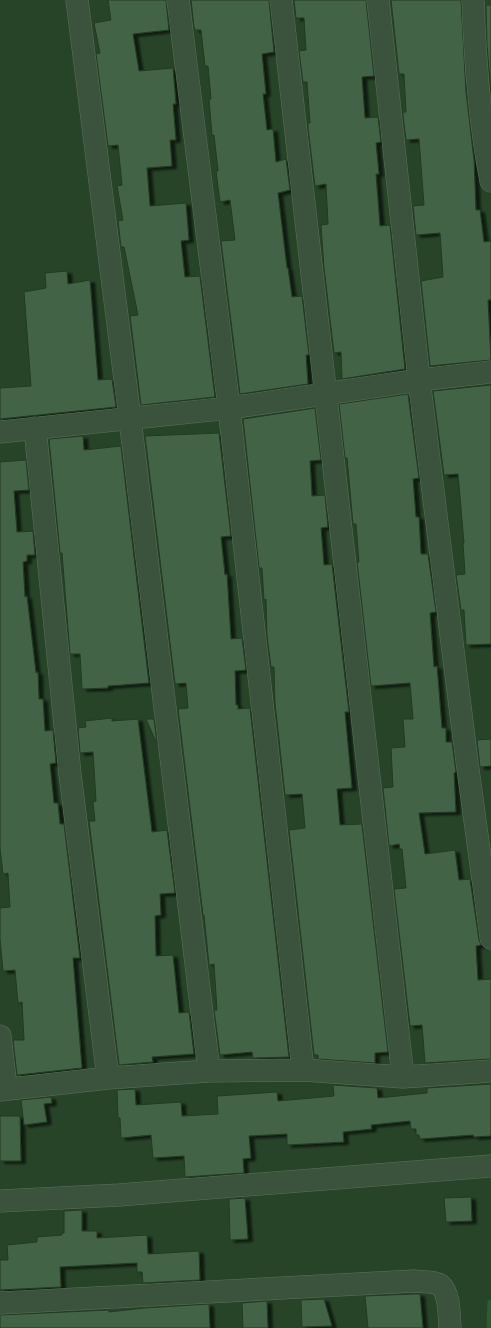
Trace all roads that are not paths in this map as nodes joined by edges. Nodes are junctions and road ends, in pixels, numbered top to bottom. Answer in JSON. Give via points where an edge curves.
{"nodes":[{"id":1,"x":77,"y":0,"type":"edge"},
{"id":2,"x":178,"y":0,"type":"edge"},
{"id":3,"x":281,"y":0,"type":"edge"},
{"id":4,"x":378,"y":0,"type":"edge"},
{"id":5,"x":473,"y":0,"type":"edge"},
{"id":6,"x":491,"y":181,"type":"edge"},
{"id":7,"x":491,"y":372,"type":"edge"},
{"id":8,"x":418,"y":380,"type":"junction"},
{"id":9,"x":326,"y":394,"type":"junction"},
{"id":10,"x":229,"y":408,"type":"junction"},
{"id":11,"x":130,"y":419,"type":"junction"},
{"id":12,"x":35,"y":428,"type":"junction"},
{"id":13,"x":0,"y":432,"type":"edge"},
{"id":14,"x":491,"y":938,"type":"edge"},
{"id":15,"x":0,"y":1036,"type":"edge"},
{"id":16,"x":303,"y":1070,"type":"junction"},
{"id":17,"x":209,"y":1071,"type":"junction"},
{"id":18,"x":491,"y":1071,"type":"edge"},
{"id":19,"x":403,"y":1076,"type":"junction"},
{"id":20,"x":108,"y":1078,"type":"junction"},
{"id":21,"x":3,"y":1089,"type":"edge"},
{"id":22,"x":491,"y":1166,"type":"edge"},
{"id":23,"x":0,"y":1201,"type":"edge"},
{"id":24,"x":0,"y":1303,"type":"edge"},
{"id":25,"x":450,"y":1328,"type":"edge"}],
"edges":[{"from":1,"to":11,"type":"street"},
{"from":2,"to":10,"type":"street"},
{"from":3,"to":9,"type":"street"},
{"from":4,"to":8,"type":"street"},
{"from":5,"to":6,"type":"street","via":[[478,90]]},
{"from":7,"to":8,"type":"street"},
{"from":8,"to":9,"type":"street"},
{"from":8,"to":14,"type":"street"},
{"from":9,"to":10,"type":"street"},
{"from":9,"to":19,"type":"street"},
{"from":10,"to":11,"type":"street"},
{"from":10,"to":16,"type":"street"},
{"from":11,"to":12,"type":"street"},
{"from":11,"to":17,"type":"street"},
{"from":12,"to":13,"type":"street"},
{"from":12,"to":20,"type":"street","via":[[70,774]]},
{"from":15,"to":21,"type":"street"},
{"from":16,"to":17,"type":"street"},
{"from":16,"to":19,"type":"street"},
{"from":17,"to":20,"type":"street"},
{"from":18,"to":19,"type":"street"},
{"from":20,"to":21,"type":"street"},
{"from":22,"to":23,"type":"street","via":[[119,1195]]},
{"from":24,"to":25,"type":"street","via":[[414,1281],[439,1285],[445,1292]]}]}
